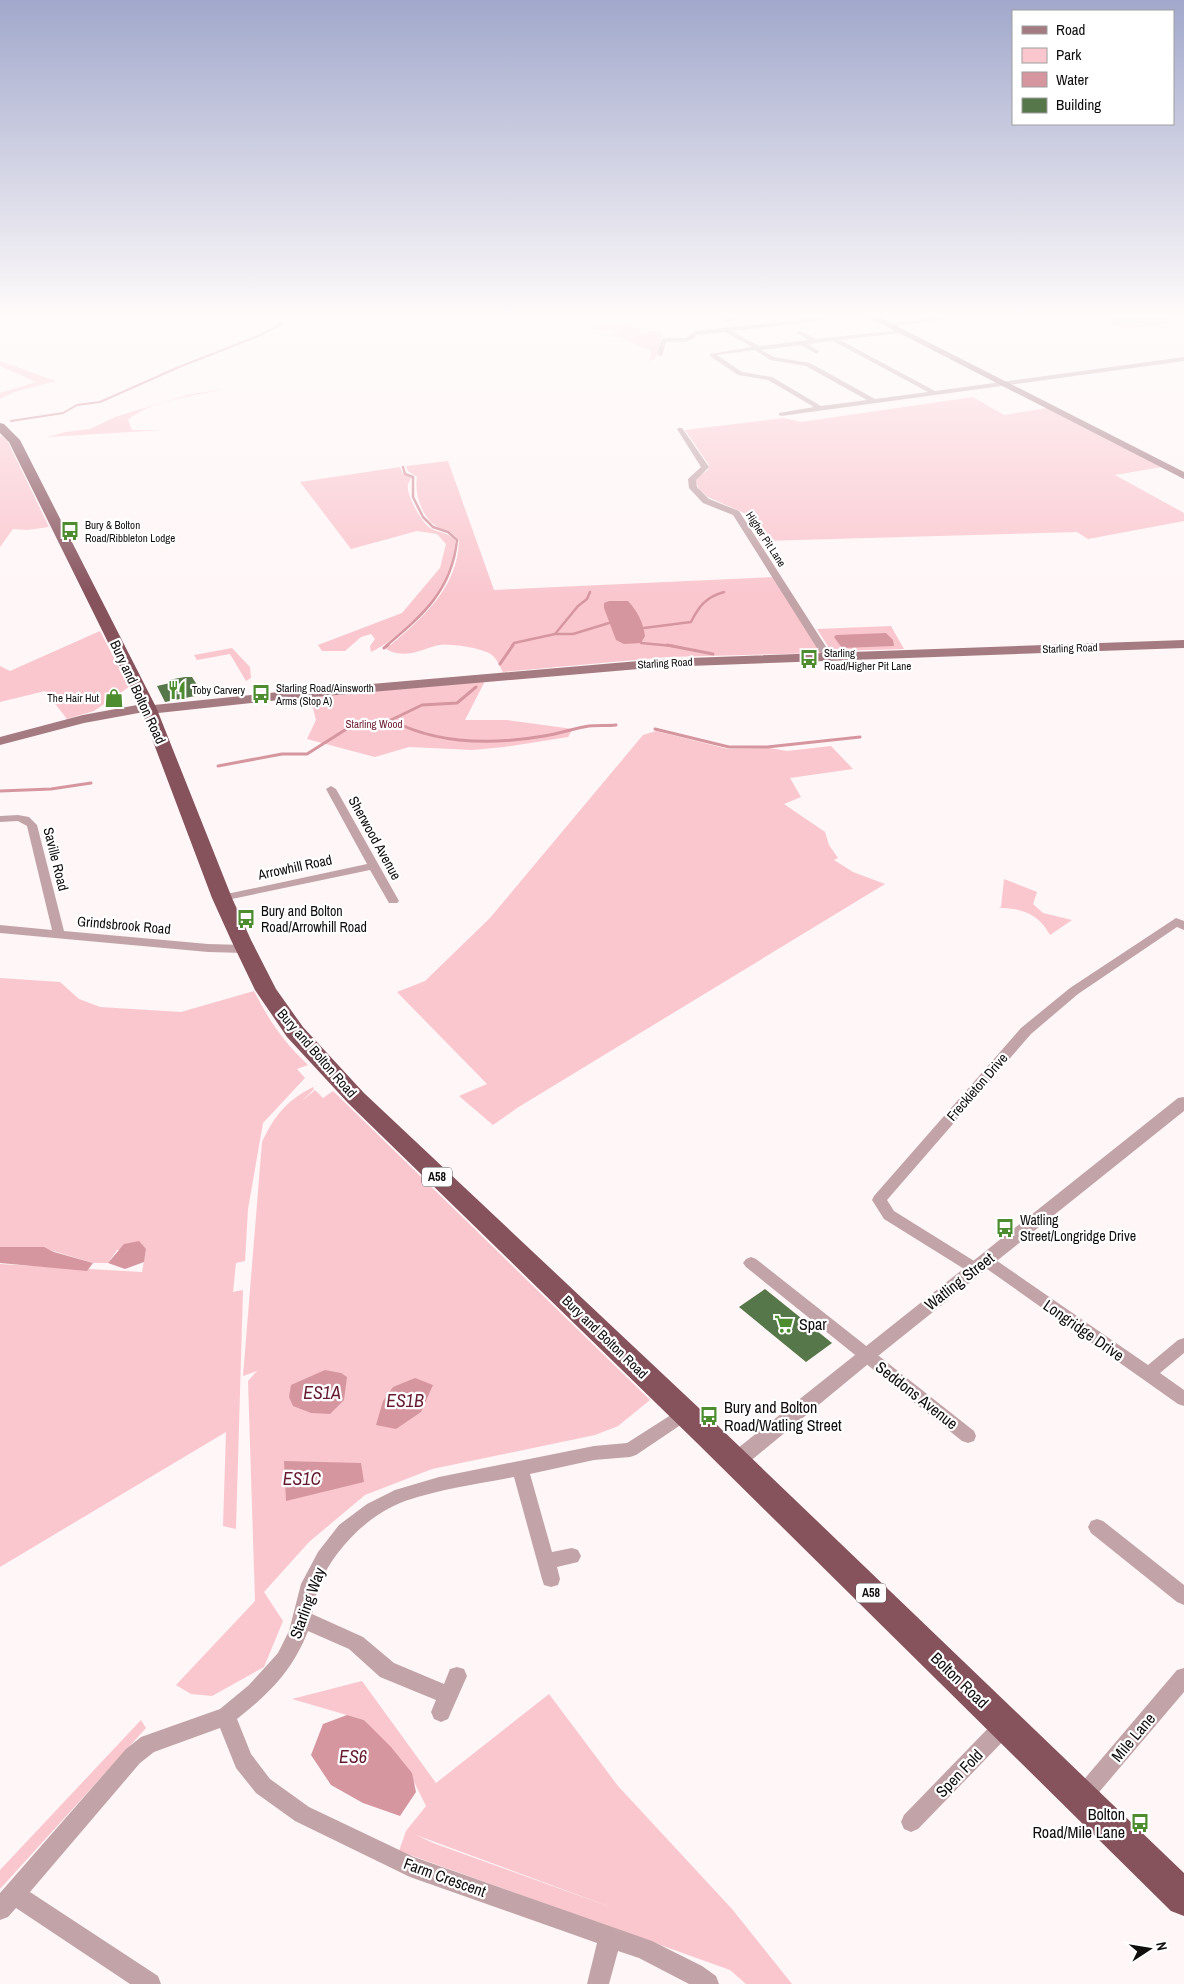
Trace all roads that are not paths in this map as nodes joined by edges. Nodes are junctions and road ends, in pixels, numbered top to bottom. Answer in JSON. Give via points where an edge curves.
{"nodes":[{"id":1,"x":810,"y":410,"type":"edge"},
{"id":2,"x":1054,"y":410,"type":"edge"},
{"id":3,"x":781,"y":414,"type":"dead end"},
{"id":4,"x":0,"y":426,"type":"edge"},
{"id":5,"x":680,"y":429,"type":"dead end"},
{"id":6,"x":1184,"y":476,"type":"edge"},
{"id":7,"x":1184,"y":644,"type":"edge"},
{"id":8,"x":827,"y":656,"type":"junction"},
{"id":9,"x":148,"y":708,"type":"junction"},
{"id":10,"x":0,"y":741,"type":"edge"},
{"id":11,"x":331,"y":789,"type":"dead end"},
{"id":12,"x":0,"y":819,"type":"edge"},
{"id":13,"x":373,"y":866,"type":"junction"},
{"id":14,"x":222,"y":898,"type":"junction"},
{"id":15,"x":393,"y":901,"type":"dead end"},
{"id":16,"x":1184,"y":926,"type":"edge"},
{"id":17,"x":0,"y":929,"type":"edge"},
{"id":18,"x":60,"y":934,"type":"junction"},
{"id":19,"x":246,"y":949,"type":"junction"},
{"id":20,"x":1184,"y":1102,"type":"edge"},
{"id":21,"x":751,"y":1263,"type":"dead end"},
{"id":22,"x":979,"y":1264,"type":"junction"},
{"id":23,"x":1184,"y":1344,"type":"edge"},
{"id":24,"x":866,"y":1355,"type":"junction"},
{"id":25,"x":1148,"y":1374,"type":"junction"},
{"id":26,"x":1184,"y":1399,"type":"edge"},
{"id":27,"x":685,"y":1414,"type":"junction"},
{"id":28,"x":968,"y":1436,"type":"dead end"},
{"id":29,"x":736,"y":1462,"type":"junction"},
{"id":30,"x":520,"y":1468,"type":"junction"},
{"id":31,"x":1097,"y":1527,"type":"dead end"},
{"id":32,"x":572,"y":1556,"type":"dead end"},
{"id":33,"x":546,"y":1561,"type":"junction"},
{"id":34,"x":551,"y":1579,"type":"dead end"},
{"id":35,"x":1184,"y":1596,"type":"edge"},
{"id":36,"x":302,"y":1619,"type":"junction"},
{"id":37,"x":457,"y":1676,"type":"dead end"},
{"id":38,"x":1184,"y":1677,"type":"edge"},
{"id":39,"x":226,"y":1716,"type":"junction"},
{"id":40,"x":1006,"y":1724,"type":"junction"},
{"id":41,"x":1082,"y":1797,"type":"junction"},
{"id":42,"x":911,"y":1822,"type":"dead end"},
{"id":43,"x":1184,"y":1898,"type":"edge"},
{"id":44,"x":7,"y":1902,"type":"edge"},
{"id":45,"x":610,"y":1936,"type":"junction"},
{"id":46,"x":150,"y":1984,"type":"edge"},
{"id":47,"x":598,"y":1984,"type":"edge"},
{"id":48,"x":708,"y":1984,"type":"edge"}],
"edges":[{"from":1,"to":3,"type":"street"},
{"from":2,"to":6,"type":"main road"},
{"from":4,"to":9,"type":"highway","name":"Bury and Bolton Road","number":"A58","via":[[14,440]]},
{"from":5,"to":8,"type":"street","name":"Higher Pit Lane","via":[[704,466],[692,479],[693,488],[706,501],[736,513]]},
{"from":7,"to":8,"type":"main road","name":"Starling Road"},
{"from":8,"to":9,"type":"main road","name":"Starling Road","via":[[662,663]]},
{"from":9,"to":10,"type":"main road","name":"Starling Road","via":[[83,719]]},
{"from":9,"to":14,"type":"highway","name":"Bury and Bolton Road","number":"A58"},
{"from":11,"to":13,"type":"street","name":"Sherwood Avenue"},
{"from":12,"to":18,"type":"street","name":"Saville Road","via":[[26,819],[32,825]]},
{"from":13,"to":14,"type":"street","name":"Arrowhill Road"},
{"from":13,"to":15,"type":"street","name":"Sherwood Avenue"},
{"from":14,"to":19,"type":"highway","name":"Bury and Bolton Road","number":"A58"},
{"from":16,"to":22,"type":"street","name":"Freckleton Drive","via":[[1176,922],[1074,991],[1026,1030],[879,1200],[889,1215]]},
{"from":17,"to":18,"type":"street","name":"Grindsbrook Road"},
{"from":18,"to":19,"type":"street","name":"Grindsbrook Road"},
{"from":19,"to":27,"type":"highway","name":"Bury and Bolton Road","number":"A58","via":[[278,1009],[335,1077]]},
{"from":20,"to":22,"type":"street","name":"Watling Street"},
{"from":21,"to":24,"type":"street","name":"Seddons Avenue"},
{"from":22,"to":24,"type":"street","name":"Watling Street"},
{"from":22,"to":25,"type":"street","name":"Longridge Drive"},
{"from":23,"to":25,"type":"street"},
{"from":24,"to":28,"type":"street","name":"Seddons Avenue"},
{"from":24,"to":29,"type":"street","name":"Watling Street"},
{"from":25,"to":26,"type":"street","name":"Longridge Drive"},
{"from":27,"to":29,"type":"highway","name":"Bury and Bolton Road","number":"A58"},
{"from":27,"to":30,"type":"street","name":"Starling Way","via":[[630,1450],[594,1453]]},
{"from":29,"to":40,"type":"highway","name":"Bolton Road","number":"A58"},
{"from":30,"to":33,"type":"street"},
{"from":30,"to":36,"type":"street","name":"Starling Way","via":[[439,1484],[401,1495],[373,1509],[345,1532],[324,1558],[310,1584]]},
{"from":31,"to":35,"type":"street"},
{"from":32,"to":33,"type":"street"},
{"from":33,"to":34,"type":"street"},
{"from":36,"to":37,"type":"street","via":[[356,1643],[387,1670],[445,1704]]},
{"from":36,"to":39,"type":"street","name":"Starling Way","via":[[285,1659],[256,1692]]},
{"from":38,"to":41,"type":"street","name":"Mile Lane"},
{"from":39,"to":44,"type":"street","name":"Starling Way","via":[[148,1744],[132,1756]]},
{"from":39,"to":45,"type":"street","name":"Farm Crescent","via":[[243,1761],[263,1786],[302,1814],[410,1866]]},
{"from":40,"to":41,"type":"highway","name":"Bolton Road","number":"A58"},
{"from":40,"to":42,"type":"street","name":"Spen Fold"},
{"from":41,"to":43,"type":"highway","name":"Bolton Road","number":"A58"},
{"from":44,"to":46,"type":"street"},
{"from":45,"to":47,"type":"street"},
{"from":45,"to":48,"type":"street","name":"Farm Crescent","via":[[644,1949]]}]}
